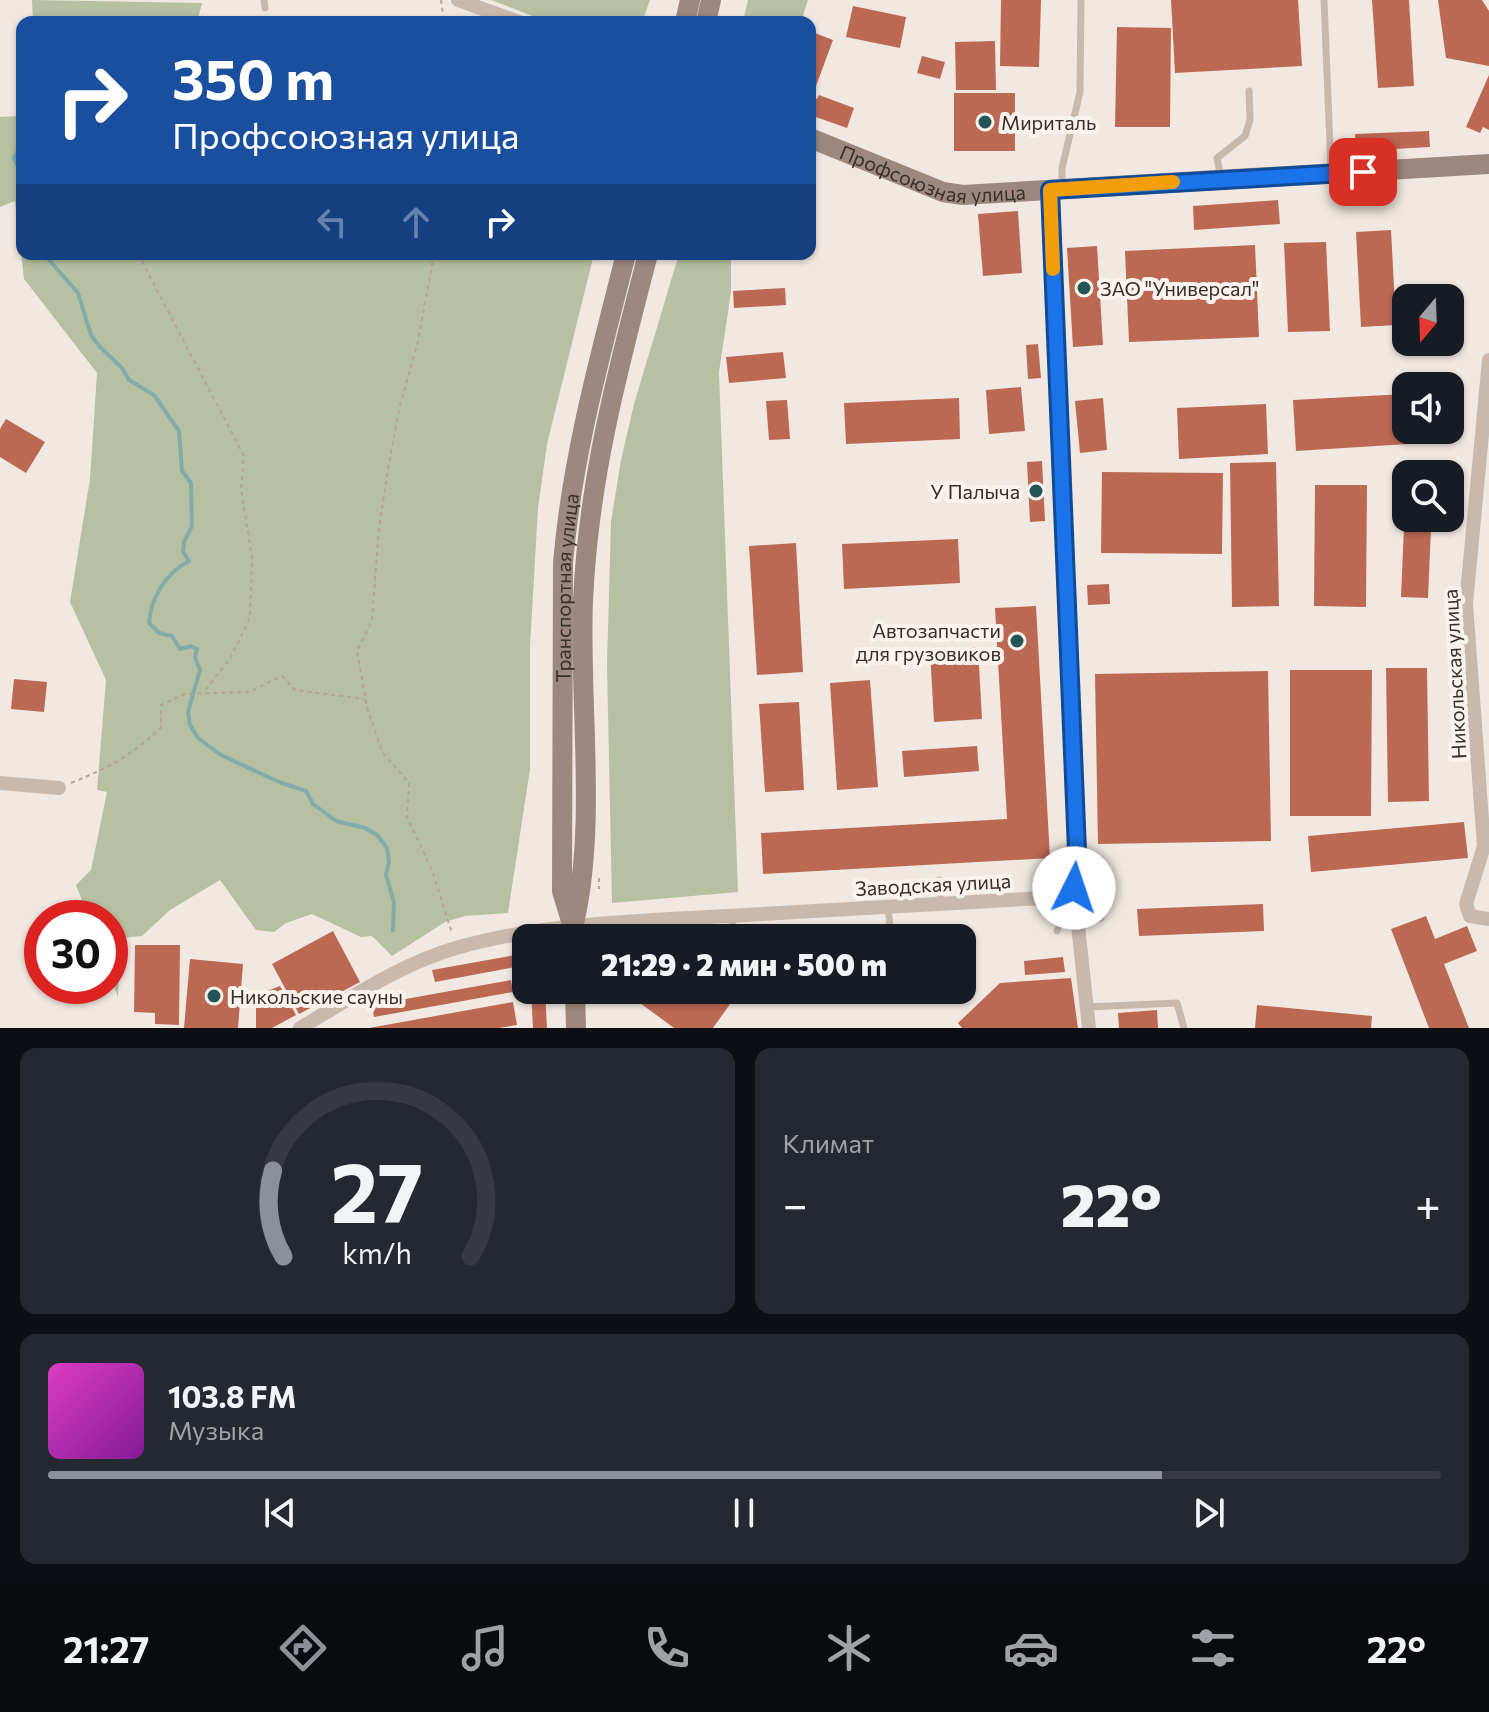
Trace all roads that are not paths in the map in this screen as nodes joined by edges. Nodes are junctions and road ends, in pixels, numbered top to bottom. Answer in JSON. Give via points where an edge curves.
{"nodes":[{"id":1,"x":458,"y":0,"type":"edge"},
{"id":2,"x":1081,"y":0,"type":"edge"},
{"id":3,"x":1324,"y":0,"type":"edge"},
{"id":4,"x":482,"y":4,"type":"edge"},
{"id":5,"x":507,"y":16,"type":"edge"},
{"id":6,"x":1249,"y":91,"type":"dead end"},
{"id":7,"x":816,"y":140,"type":"edge"},
{"id":8,"x":1489,"y":164,"type":"edge"},
{"id":9,"x":1331,"y":174,"type":"junction"},
{"id":10,"x":1221,"y":179,"type":"junction"},
{"id":11,"x":1056,"y":190,"type":"junction"},
{"id":12,"x":624,"y":260,"type":"edge"},
{"id":13,"x":646,"y":260,"type":"edge"},
{"id":14,"x":1489,"y":360,"type":"edge"},
{"id":15,"x":0,"y":783,"type":"edge"},
{"id":16,"x":59,"y":788,"type":"road end"},
{"id":17,"x":939,"y":880,"type":"dead end"},
{"id":18,"x":1100,"y":887,"type":"dead end"},
{"id":19,"x":1074,"y":888,"type":"junction"},
{"id":20,"x":941,"y":904,"type":"junction"},
{"id":21,"x":888,"y":907,"type":"junction"},
{"id":22,"x":1101,"y":918,"type":"dead end"},
{"id":23,"x":1078,"y":919,"type":"junction"},
{"id":24,"x":1489,"y":919,"type":"edge"},
{"id":25,"x":571,"y":924,"type":"edge"},
{"id":26,"x":575,"y":924,"type":"edge"},
{"id":27,"x":605,"y":924,"type":"edge"},
{"id":28,"x":732,"y":924,"type":"edge"},
{"id":29,"x":732,"y":924,"type":"edge"},
{"id":30,"x":890,"y":924,"type":"edge"},
{"id":31,"x":1057,"y":931,"type":"dead end"},
{"id":32,"x":512,"y":935,"type":"edge"},
{"id":33,"x":575,"y":1004,"type":"edge"},
{"id":34,"x":1087,"y":1007,"type":"junction"},
{"id":35,"x":300,"y":1028,"type":"edge"},
{"id":36,"x":576,"y":1028,"type":"edge"},
{"id":37,"x":1089,"y":1028,"type":"edge"},
{"id":38,"x":1184,"y":1028,"type":"edge"}],
"edges":[{"from":1,"to":4,"type":"street"},
{"from":2,"to":11,"type":"lane","via":[[1080,92]]},
{"from":3,"to":9,"type":"lane"},
{"from":4,"to":5,"type":"street"},
{"from":6,"to":10,"type":"lane","via":[[1245,136],[1217,158]]},
{"from":7,"to":11,"type":"street","name":"Профсоюзная улица","via":[[943,192]]},
{"from":8,"to":9,"type":"street","name":"Профсоюзная улица"},
{"from":9,"to":10,"type":"street","name":"Профсоюзная улица"},
{"from":10,"to":11,"type":"street","name":"Профсоюзная улица"},
{"from":11,"to":19,"type":"street","via":[[1078,875]]},
{"from":12,"to":25,"type":"street","name":"Транспортная улица","via":[[589,397],[566,535],[562,891]]},
{"from":13,"to":26,"type":"street","name":"Транспортная улица","via":[[610,399],[588,523],[582,890]]},
{"from":14,"to":24,"type":"street","name":"Никольская улица","via":[[1466,604],[1484,846],[1466,904],[1470,916]]},
{"from":15,"to":16,"type":"street"},
{"from":17,"to":20,"type":"lane"},
{"from":18,"to":19,"type":"lane"},
{"from":19,"to":20,"type":"street","name":"Заводская улица","via":[[1060,897]]},
{"from":19,"to":23,"type":"street"},
{"from":19,"to":31,"type":"lane"},
{"from":20,"to":21,"type":"street","name":"Заводская улица"},
{"from":21,"to":28,"type":"street","name":"Заводская улица"},
{"from":21,"to":30,"type":"lane"},
{"from":22,"to":23,"type":"lane"},
{"from":23,"to":34,"type":"street"},
{"from":27,"to":29,"type":"street","name":"Заводская улица"},
{"from":32,"to":35,"type":"street","name":"Заводская улица","via":[[457,947],[405,967]]},
{"from":33,"to":36,"type":"street"},
{"from":34,"to":37,"type":"street"},
{"from":34,"to":38,"type":"lane","via":[[1177,1003]]}]}
